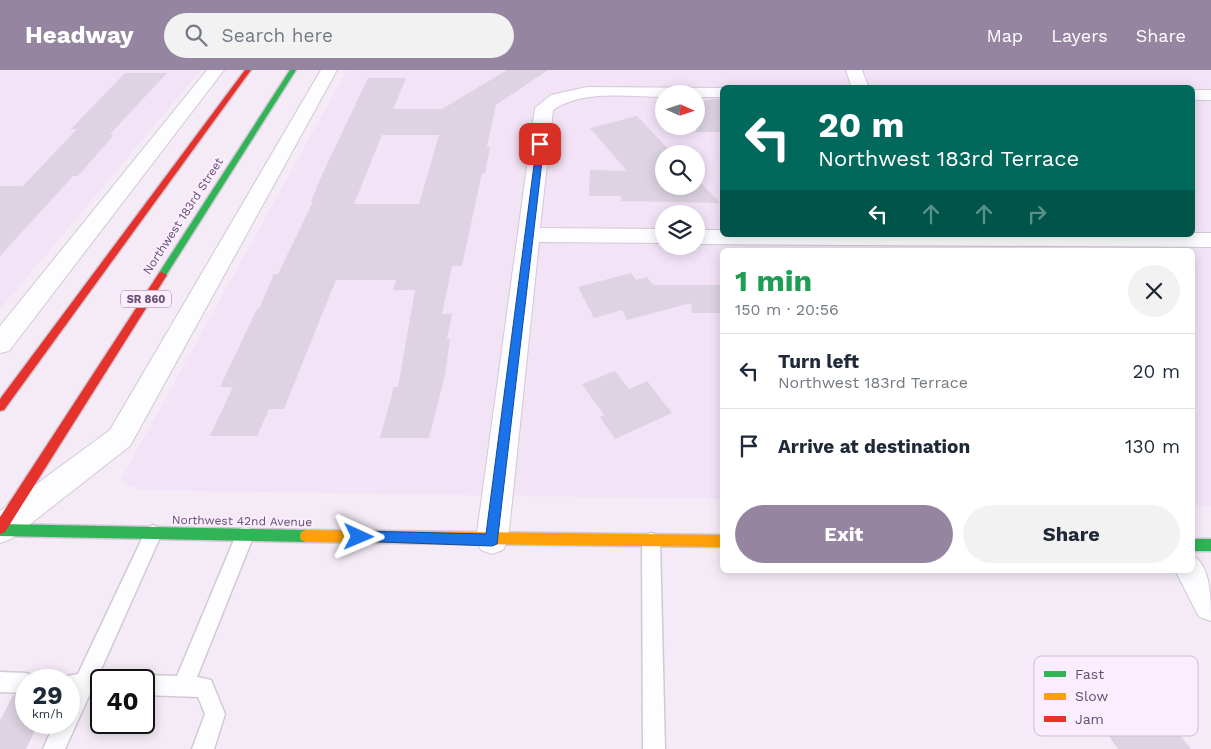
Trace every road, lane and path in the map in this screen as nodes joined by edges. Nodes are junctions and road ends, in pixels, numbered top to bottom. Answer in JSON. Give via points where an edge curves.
{"nodes":[{"id":1,"x":216,"y":70,"type":"edge"},
{"id":2,"x":248,"y":70,"type":"edge"},
{"id":3,"x":293,"y":70,"type":"edge"},
{"id":4,"x":329,"y":70,"type":"edge"},
{"id":5,"x":854,"y":70,"type":"edge"},
{"id":6,"x":860,"y":85,"type":"edge"},
{"id":7,"x":720,"y":92,"type":"edge"},
{"id":8,"x":1195,"y":95,"type":"edge"},
{"id":9,"x":1211,"y":95,"type":"edge"},
{"id":10,"x":529,"y":235,"type":"junction"},
{"id":11,"x":655,"y":236,"type":"edge"},
{"id":12,"x":705,"y":237,"type":"edge"},
{"id":13,"x":1211,"y":240,"type":"edge"},
{"id":14,"x":0,"y":344,"type":"edge"},
{"id":15,"x":0,"y":407,"type":"edge"},
{"id":16,"x":0,"y":529,"type":"edge"},
{"id":17,"x":153,"y":533,"type":"junction"},
{"id":18,"x":245,"y":535,"type":"junction"},
{"id":19,"x":492,"y":540,"type":"junction"},
{"id":20,"x":652,"y":541,"type":"junction"},
{"id":21,"x":720,"y":541,"type":"edge"},
{"id":22,"x":1195,"y":544,"type":"edge"},
{"id":23,"x":1211,"y":545,"type":"edge"},
{"id":24,"x":1193,"y":573,"type":"edge"},
{"id":25,"x":1211,"y":604,"type":"edge"},
{"id":26,"x":0,"y":682,"type":"edge"},
{"id":27,"x":15,"y":683,"type":"edge"},
{"id":28,"x":85,"y":684,"type":"edge"},
{"id":29,"x":155,"y":685,"type":"edge"},
{"id":30,"x":183,"y":686,"type":"junction"},
{"id":31,"x":61,"y":734,"type":"edge"},
{"id":32,"x":54,"y":749,"type":"edge"},
{"id":33,"x":203,"y":749,"type":"edge"},
{"id":34,"x":654,"y":749,"type":"edge"}],
"edges":[{"from":1,"to":14,"type":"street"},
{"from":2,"to":15,"type":"main road"},
{"from":3,"to":16,"type":"main road","name":"Northwest 183rd Street","number":"SR 860"},
{"from":4,"to":16,"type":"street","via":[[120,438]]},
{"from":5,"to":6,"type":"street"},
{"from":7,"to":10,"type":"street","via":[[587,92],[557,99],[544,108]]},
{"from":8,"to":9,"type":"street"},
{"from":10,"to":11,"type":"street"},
{"from":10,"to":19,"type":"street"},
{"from":12,"to":13,"type":"street"},
{"from":16,"to":17,"type":"main road","name":"Northwest 42nd Avenue"},
{"from":17,"to":18,"type":"main road","name":"Northwest 42nd Avenue"},
{"from":17,"to":28,"type":"lane"},
{"from":18,"to":19,"type":"main road","name":"Northwest 42nd Avenue"},
{"from":18,"to":30,"type":"lane"},
{"from":19,"to":20,"type":"main road","name":"Northwest 42nd Avenue"},
{"from":20,"to":21,"type":"main road","name":"Northwest 42nd Avenue"},
{"from":20,"to":34,"type":"lane"},
{"from":22,"to":23,"type":"main road"},
{"from":24,"to":25,"type":"street"},
{"from":26,"to":27,"type":"lane"},
{"from":29,"to":30,"type":"lane"},
{"from":30,"to":33,"type":"lane","via":[[204,686],[215,714]]},
{"from":31,"to":32,"type":"lane"}]}
